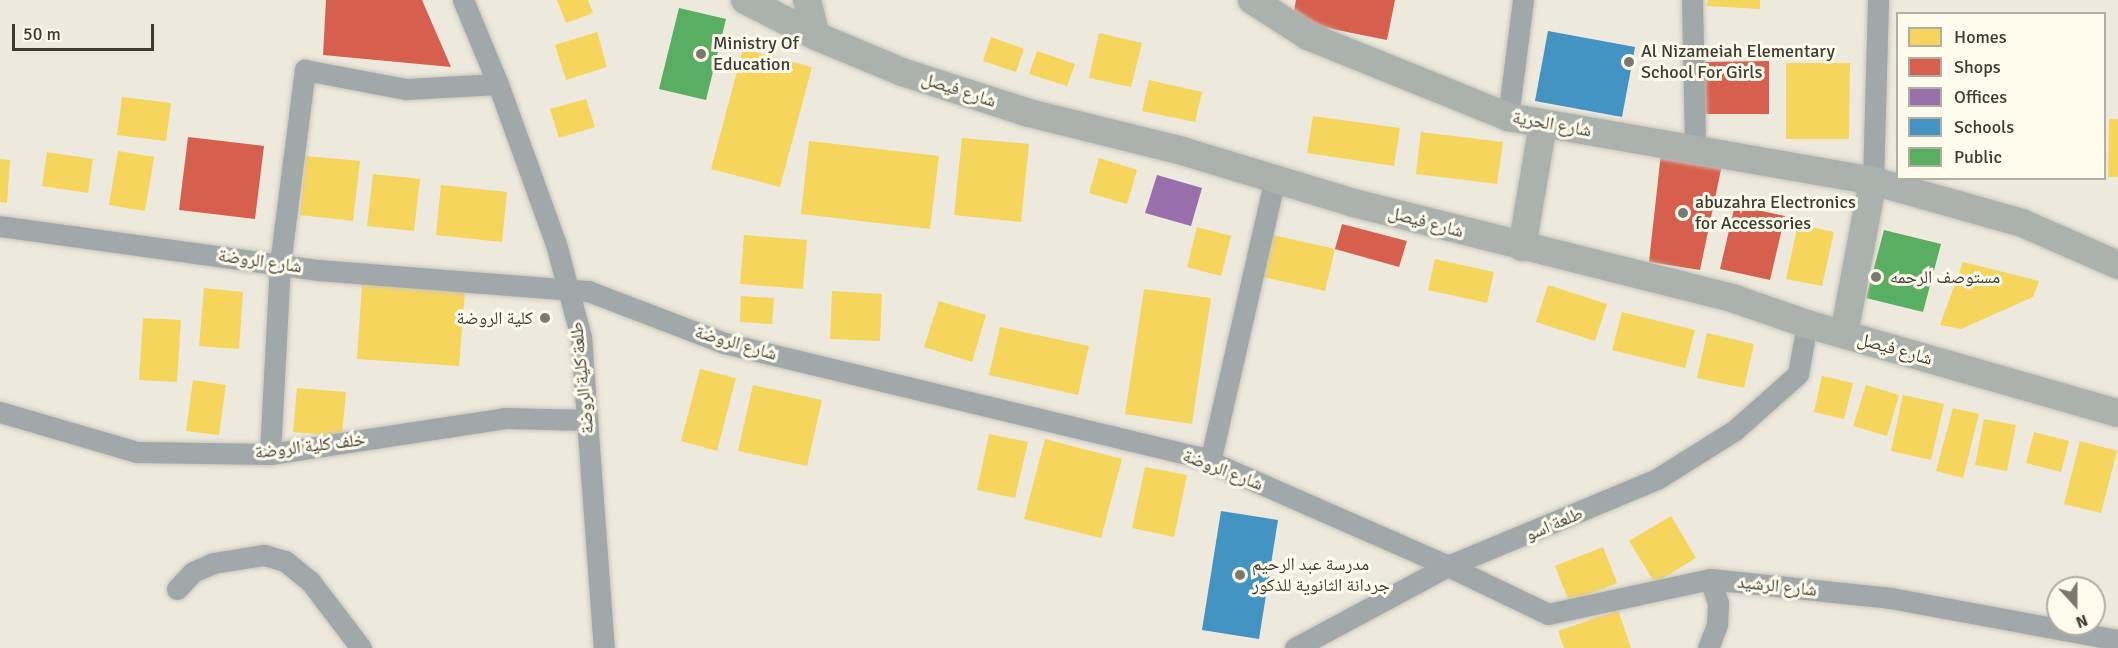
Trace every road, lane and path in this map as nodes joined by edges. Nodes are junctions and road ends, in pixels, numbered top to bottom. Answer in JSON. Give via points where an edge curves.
{"nodes":[{"id":1,"x":463,"y":0,"type":"edge"},
{"id":2,"x":807,"y":0,"type":"edge"},
{"id":3,"x":1252,"y":0,"type":"edge"},
{"id":4,"x":1523,"y":0,"type":"edge"},
{"id":5,"x":1692,"y":0,"type":"edge"},
{"id":6,"x":1878,"y":0,"type":"edge"},
{"id":7,"x":749,"y":1,"type":"edge"},
{"id":8,"x":816,"y":36,"type":"junction"},
{"id":9,"x":498,"y":84,"type":"junction"},
{"id":10,"x":1508,"y":117,"type":"junction"},
{"id":11,"x":1543,"y":124,"type":"junction"},
{"id":12,"x":1695,"y":147,"type":"junction"},
{"id":13,"x":1275,"y":178,"type":"junction"},
{"id":14,"x":1873,"y":181,"type":"junction"},
{"id":15,"x":0,"y":226,"type":"edge"},
{"id":16,"x":1522,"y":247,"type":"junction"},
{"id":17,"x":280,"y":264,"type":"junction"},
{"id":18,"x":2118,"y":265,"type":"edge"},
{"id":19,"x":569,"y":290,"type":"junction"},
{"id":20,"x":1808,"y":324,"type":"junction"},
{"id":21,"x":1844,"y":334,"type":"junction"},
{"id":22,"x":0,"y":412,"type":"edge"},
{"id":23,"x":2118,"y":412,"type":"edge"},
{"id":24,"x":587,"y":420,"type":"junction"},
{"id":25,"x":270,"y":454,"type":"junction"},
{"id":26,"x":1210,"y":462,"type":"junction"},
{"id":27,"x":1448,"y":566,"type":"junction"},
{"id":28,"x":1710,"y":579,"type":"junction"},
{"id":29,"x":177,"y":589,"type":"dead end"},
{"id":30,"x":2118,"y":640,"type":"edge"},
{"id":31,"x":361,"y":648,"type":"edge"},
{"id":32,"x":604,"y":648,"type":"edge"},
{"id":33,"x":1295,"y":648,"type":"edge"},
{"id":34,"x":1708,"y":648,"type":"edge"}],
"edges":[{"from":1,"to":9,"type":"street","name":"طلعة كلية الروضة"},
{"from":2,"to":8,"type":"main road"},
{"from":3,"to":10,"type":"main road","name":"شارع الحرية","via":[[1308,36]]},
{"from":4,"to":10,"type":"street"},
{"from":5,"to":12,"type":"street"},
{"from":6,"to":14,"type":"street"},
{"from":7,"to":8,"type":"main road","name":"شارع فيصل"},
{"from":8,"to":13,"type":"main road","name":"شارع فيصل","via":[[902,72],[1029,113]]},
{"from":9,"to":17,"type":"street","via":[[406,89],[305,70]]},
{"from":9,"to":19,"type":"street","name":"طلعة كلية الروضة"},
{"from":10,"to":11,"type":"main road","name":"شارع الحرية"},
{"from":11,"to":12,"type":"main road","name":"شارع الحرية"},
{"from":11,"to":16,"type":"main road"},
{"from":12,"to":14,"type":"main road","name":"شارع الحرية"},
{"from":13,"to":16,"type":"main road","name":"شارع فيصل"},
{"from":13,"to":26,"type":"street"},
{"from":14,"to":18,"type":"main road","name":"شارع الحرية","via":[[2022,223]]},
{"from":14,"to":21,"type":"main road"},
{"from":15,"to":17,"type":"street","name":"شارع الروضة"},
{"from":16,"to":20,"type":"main road","name":"شارع فيصل","via":[[1735,299]]},
{"from":17,"to":19,"type":"street","name":"شارع الروضة"},
{"from":17,"to":25,"type":"street"},
{"from":19,"to":24,"type":"street","name":"طلعة كلية الروضة","via":[[581,337]]},
{"from":19,"to":26,"type":"street","name":"شارع الروضة","via":[[588,291],[724,343]]},
{"from":20,"to":21,"type":"main road","name":"شارع فيصل"},
{"from":20,"to":27,"type":"street","name":"طلعة اسو","via":[[1798,374],[1735,430],[1657,479]]},
{"from":21,"to":23,"type":"main road","name":"شارع فيصل"},
{"from":22,"to":25,"type":"street","name":"خلف كلية الروضة","via":[[137,452]]},
{"from":24,"to":25,"type":"street","name":"خلف كلية الروضة","via":[[505,418]]},
{"from":24,"to":32,"type":"street","name":"طلعة كلية الروضة"},
{"from":26,"to":27,"type":"street","name":"شارع الروضة"},
{"from":27,"to":28,"type":"street","name":"شارع الرشيد","via":[[1548,614]]},
{"from":27,"to":33,"type":"street","name":"طلعة اسو"},
{"from":28,"to":30,"type":"street","name":"شارع الرشيد","via":[[1891,598]]},
{"from":28,"to":34,"type":"street","via":[[1718,603],[1717,624]]},
{"from":29,"to":31,"type":"street","via":[[193,572],[213,563],[264,555],[285,561],[310,581]]}]}
